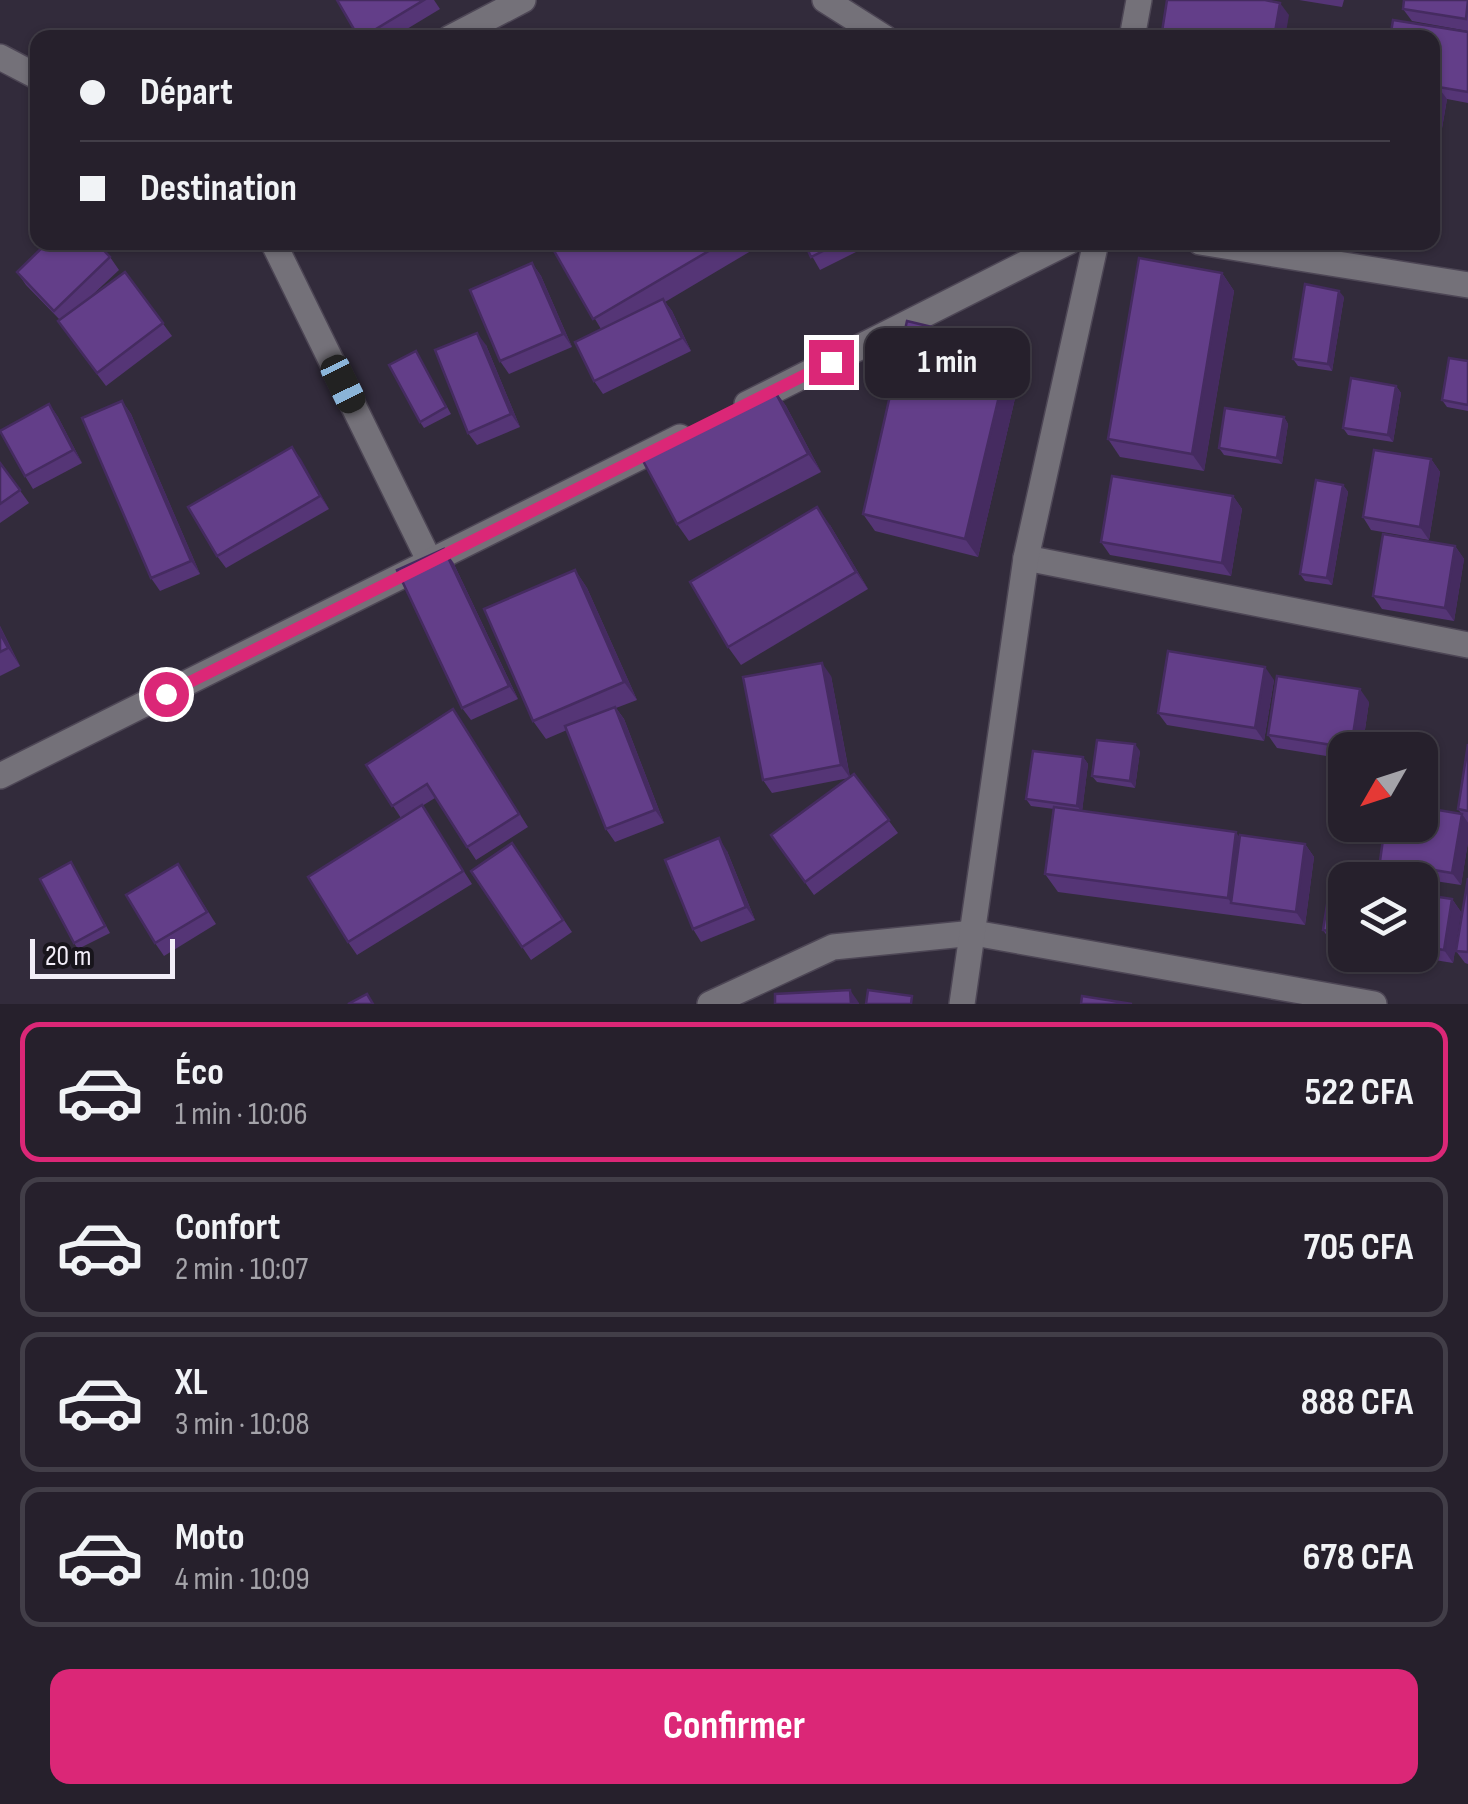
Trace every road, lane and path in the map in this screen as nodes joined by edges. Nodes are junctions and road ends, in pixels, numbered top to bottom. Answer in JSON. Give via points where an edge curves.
{"nodes":[{"id":1,"x":523,"y":0,"type":"edge"},
{"id":2,"x":825,"y":0,"type":"edge"},
{"id":3,"x":1139,"y":0,"type":"edge"},
{"id":4,"x":465,"y":30,"type":"edge"},
{"id":5,"x":872,"y":30,"type":"edge"},
{"id":6,"x":1133,"y":30,"type":"edge"},
{"id":7,"x":0,"y":57,"type":"edge"},
{"id":8,"x":30,"y":73,"type":"edge"},
{"id":9,"x":277,"y":250,"type":"edge"},
{"id":10,"x":1052,"y":250,"type":"edge"},
{"id":11,"x":1094,"y":250,"type":"edge"},
{"id":12,"x":1250,"y":250,"type":"edge"},
{"id":13,"x":1468,"y":285,"type":"edge"},
{"id":14,"x":1026,"y":558,"type":"junction"},
{"id":15,"x":430,"y":562,"type":"junction"},
{"id":16,"x":1468,"y":645,"type":"edge"},
{"id":17,"x":0,"y":776,"type":"edge"},
{"id":18,"x":974,"y":933,"type":"junction"},
{"id":19,"x":710,"y":1004,"type":"edge"},
{"id":20,"x":962,"y":1004,"type":"edge"},
{"id":21,"x":1374,"y":1004,"type":"edge"}],
"edges":[{"from":1,"to":4,"type":"street"},
{"from":2,"to":5,"type":"street"},
{"from":3,"to":6,"type":"street"},
{"from":7,"to":8,"type":"street"},
{"from":9,"to":15,"type":"street"},
{"from":10,"to":15,"type":"street"},
{"from":11,"to":14,"type":"street"},
{"from":12,"to":13,"type":"street"},
{"from":14,"to":16,"type":"street"},
{"from":14,"to":18,"type":"street"},
{"from":15,"to":17,"type":"street"},
{"from":18,"to":19,"type":"street","via":[[833,948]]},
{"from":18,"to":20,"type":"street"},
{"from":18,"to":21,"type":"street"}]}
